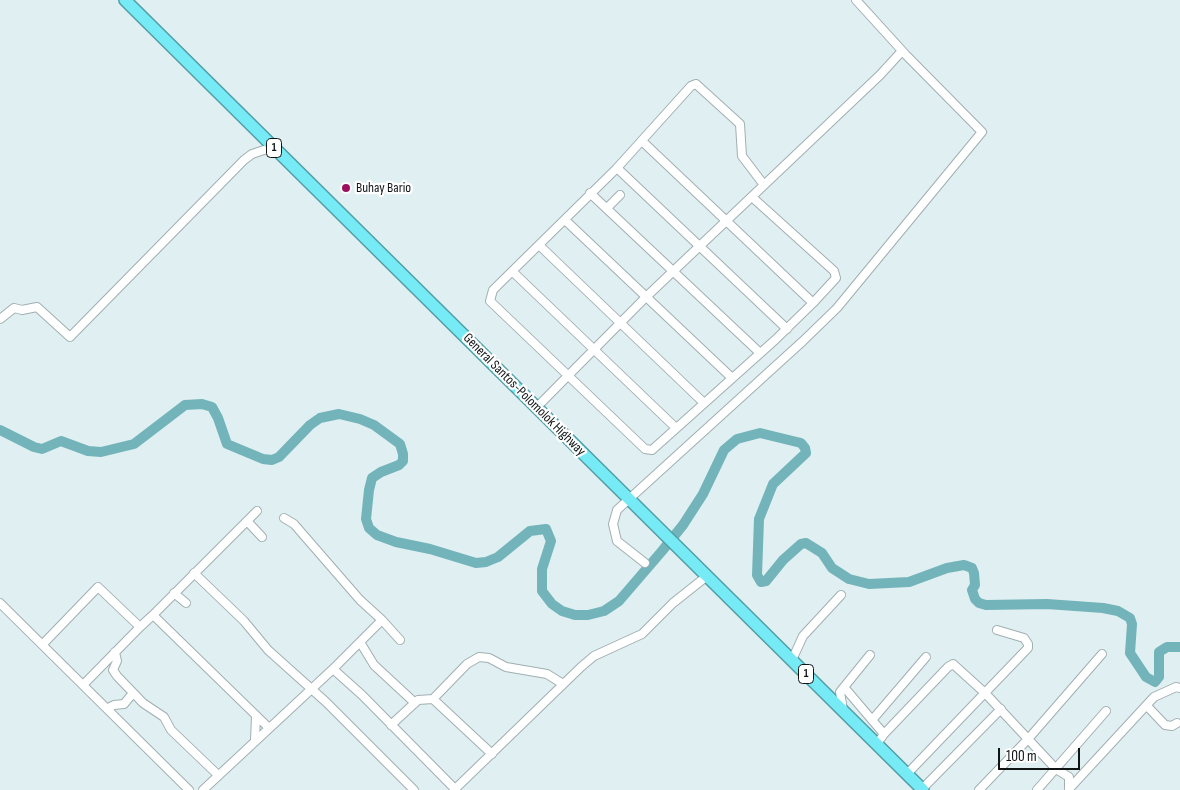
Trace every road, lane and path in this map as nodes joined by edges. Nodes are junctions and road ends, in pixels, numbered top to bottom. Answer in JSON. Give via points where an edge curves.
{"nodes":[{"id":1,"x":125,"y":0,"type":"edge"},
{"id":2,"x":856,"y":0,"type":"edge"},
{"id":3,"x":902,"y":51,"type":"junction"},
{"id":4,"x":643,"y":142,"type":"junction"},
{"id":5,"x":273,"y":147,"type":"junction"},
{"id":6,"x":617,"y":168,"type":"junction"},
{"id":7,"x":781,"y":170,"type":"junction"},
{"id":8,"x":764,"y":185,"type":"junction"},
{"id":9,"x":590,"y":193,"type":"junction"},
{"id":10,"x":620,"y":195,"type":"dead end"},
{"id":11,"x":753,"y":198,"type":"junction"},
{"id":12,"x":607,"y":208,"type":"junction"},
{"id":13,"x":565,"y":220,"type":"junction"},
{"id":14,"x":728,"y":222,"type":"junction"},
{"id":15,"x":540,"y":246,"type":"junction"},
{"id":16,"x":701,"y":248,"type":"junction"},
{"id":17,"x":513,"y":272,"type":"junction"},
{"id":18,"x":676,"y":273,"type":"junction"},
{"id":19,"x":648,"y":298,"type":"junction"},
{"id":20,"x":813,"y":303,"type":"junction"},
{"id":21,"x":0,"y":319,"type":"edge"},
{"id":22,"x":622,"y":324,"type":"junction"},
{"id":23,"x":787,"y":329,"type":"junction"},
{"id":24,"x":594,"y":350,"type":"junction"},
{"id":25,"x":760,"y":353,"type":"junction"},
{"id":26,"x":566,"y":378,"type":"junction"},
{"id":27,"x":732,"y":378,"type":"junction"},
{"id":28,"x":704,"y":403,"type":"junction"},
{"id":29,"x":536,"y":407,"type":"junction"},
{"id":30,"x":676,"y":428,"type":"junction"},
{"id":31,"x":628,"y":498,"type":"junction"},
{"id":32,"x":257,"y":511,"type":"dead end"},
{"id":33,"x":284,"y":518,"type":"dead end"},
{"id":34,"x":247,"y":521,"type":"junction"},
{"id":35,"x":262,"y":537,"type":"dead end"},
{"id":36,"x":645,"y":563,"type":"dead end"},
{"id":37,"x":194,"y":573,"type":"junction"},
{"id":38,"x":707,"y":576,"type":"junction"},
{"id":39,"x":174,"y":593,"type":"junction"},
{"id":40,"x":841,"y":595,"type":"dead end"},
{"id":41,"x":0,"y":603,"type":"edge"},
{"id":42,"x":186,"y":603,"type":"dead end"},
{"id":43,"x":371,"y":609,"type":"junction"},
{"id":44,"x":153,"y":615,"type":"junction"},
{"id":45,"x":382,"y":620,"type":"junction"},
{"id":46,"x":374,"y":626,"type":"junction"},
{"id":47,"x":140,"y":627,"type":"junction"},
{"id":48,"x":997,"y":630,"type":"dead end"},
{"id":49,"x":400,"y":640,"type":"dead end"},
{"id":50,"x":360,"y":642,"type":"junction"},
{"id":51,"x":43,"y":644,"type":"junction"},
{"id":52,"x":115,"y":652,"type":"junction"},
{"id":53,"x":1102,"y":654,"type":"dead end"},
{"id":54,"x":870,"y":655,"type":"dead end"},
{"id":55,"x":926,"y":657,"type":"dead end"},
{"id":56,"x":792,"y":660,"type":"junction"},
{"id":57,"x":333,"y":669,"type":"junction"},
{"id":58,"x":84,"y":684,"type":"junction"},
{"id":59,"x":563,"y":684,"type":"junction"},
{"id":60,"x":844,"y":687,"type":"junction"},
{"id":61,"x":1180,"y":688,"type":"edge"},
{"id":62,"x":311,"y":689,"type":"junction"},
{"id":63,"x":133,"y":693,"type":"junction"},
{"id":64,"x":985,"y":693,"type":"junction"},
{"id":65,"x":432,"y":699,"type":"junction"},
{"id":66,"x":415,"y":703,"type":"junction"},
{"id":67,"x":1147,"y":706,"type":"junction"},
{"id":68,"x":108,"y":708,"type":"junction"},
{"id":69,"x":1001,"y":709,"type":"junction"},
{"id":70,"x":843,"y":710,"type":"junction"},
{"id":71,"x":1106,"y":711,"type":"dead end"},
{"id":72,"x":256,"y":716,"type":"junction"},
{"id":73,"x":873,"y":719,"type":"junction"},
{"id":74,"x":1176,"y":723,"type":"dead end"},
{"id":75,"x":392,"y":725,"type":"junction"},
{"id":76,"x":268,"y":727,"type":"junction"},
{"id":77,"x":884,"y":734,"type":"junction"},
{"id":78,"x":1029,"y":738,"type":"junction"},
{"id":79,"x":255,"y":740,"type":"junction"},
{"id":80,"x":877,"y":744,"type":"junction"},
{"id":81,"x":492,"y":754,"type":"junction"},
{"id":82,"x":1056,"y":769,"type":"junction"},
{"id":83,"x":907,"y":774,"type":"junction"},
{"id":84,"x":218,"y":775,"type":"junction"},
{"id":85,"x":1068,"y":789,"type":"edge"},
{"id":86,"x":189,"y":790,"type":"edge"},
{"id":87,"x":204,"y":790,"type":"edge"},
{"id":88,"x":414,"y":790,"type":"edge"},
{"id":89,"x":455,"y":790,"type":"edge"},
{"id":90,"x":922,"y":790,"type":"edge"},
{"id":91,"x":979,"y":790,"type":"edge"},
{"id":92,"x":1037,"y":790,"type":"edge"}],
"edges":[{"from":1,"to":5,"type":"highway","name":"General Santos-Polomolok Highway","number":"1"},
{"from":2,"to":3,"type":"street"},
{"from":3,"to":7,"type":"street","via":[[876,83]]},
{"from":3,"to":31,"type":"street","via":[[982,132],[832,313]]},
{"from":4,"to":6,"type":"street"},
{"from":4,"to":8,"type":"street","via":[[691,86],[698,85],[740,124],[742,156]]},
{"from":4,"to":14,"type":"street"},
{"from":5,"to":21,"type":"street","via":[[244,160],[70,338],[37,307],[14,308]]},
{"from":5,"to":29,"type":"highway","name":"General Santos-Polomolok Highway","number":"1"},
{"from":6,"to":9,"type":"street"},
{"from":6,"to":16,"type":"street"},
{"from":7,"to":8,"type":"street"},
{"from":7,"to":11,"type":"street"},
{"from":8,"to":11,"type":"street"},
{"from":9,"to":12,"type":"street"},
{"from":9,"to":13,"type":"street"},
{"from":10,"to":12,"type":"street"},
{"from":11,"to":14,"type":"street"},
{"from":11,"to":20,"type":"street","via":[[836,274],[834,281]]},
{"from":12,"to":18,"type":"street"},
{"from":13,"to":15,"type":"street"},
{"from":13,"to":19,"type":"street"},
{"from":14,"to":16,"type":"street"},
{"from":14,"to":20,"type":"street"},
{"from":15,"to":17,"type":"street"},
{"from":15,"to":22,"type":"street"},
{"from":16,"to":18,"type":"street"},
{"from":16,"to":23,"type":"street"},
{"from":17,"to":24,"type":"street"},
{"from":17,"to":26,"type":"street","via":[[491,294],[492,304]]},
{"from":18,"to":19,"type":"street"},
{"from":18,"to":25,"type":"street"},
{"from":19,"to":22,"type":"street"},
{"from":19,"to":27,"type":"street"},
{"from":20,"to":23,"type":"street"},
{"from":22,"to":24,"type":"street"},
{"from":22,"to":28,"type":"street"},
{"from":23,"to":25,"type":"street"},
{"from":24,"to":26,"type":"street"},
{"from":24,"to":30,"type":"street"},
{"from":25,"to":27,"type":"street"},
{"from":26,"to":29,"type":"street"},
{"from":26,"to":30,"type":"street","via":[[647,451]]},
{"from":27,"to":28,"type":"street"},
{"from":28,"to":30,"type":"street"},
{"from":29,"to":31,"type":"highway","name":"General Santos-Polomolok Highway","number":"1"},
{"from":31,"to":36,"type":"street","via":[[613,518],[615,534],[622,546]]},
{"from":31,"to":38,"type":"highway","name":"General Santos-Polomolok Highway","number":"1"},
{"from":32,"to":34,"type":"street"},
{"from":33,"to":43,"type":"street","via":[[294,524]]},
{"from":34,"to":35,"type":"street"},
{"from":34,"to":37,"type":"street"},
{"from":37,"to":39,"type":"street"},
{"from":37,"to":62,"type":"street","via":[[244,621],[268,650]]},
{"from":38,"to":56,"type":"highway","name":"General Santos-Polomolok Highway","number":"1"},
{"from":38,"to":59,"type":"street","via":[[642,634],[594,656]]},
{"from":39,"to":42,"type":"street"},
{"from":39,"to":44,"type":"street"},
{"from":40,"to":56,"type":"street","via":[[803,636]]},
{"from":41,"to":51,"type":"street"},
{"from":43,"to":45,"type":"street"},
{"from":43,"to":46,"type":"street"},
{"from":44,"to":47,"type":"street"},
{"from":44,"to":72,"type":"street"},
{"from":45,"to":46,"type":"street"},
{"from":45,"to":49,"type":"street"},
{"from":46,"to":50,"type":"street"},
{"from":47,"to":51,"type":"street","via":[[98,587]]},
{"from":47,"to":52,"type":"street"},
{"from":48,"to":64,"type":"street","via":[[1024,638],[1029,646]]},
{"from":50,"to":57,"type":"street"},
{"from":50,"to":66,"type":"street","via":[[374,665]]},
{"from":51,"to":58,"type":"street"},
{"from":52,"to":58,"type":"street"},
{"from":52,"to":63,"type":"street","via":[[117,661],[113,671]]},
{"from":53,"to":78,"type":"street"},
{"from":54,"to":60,"type":"street"},
{"from":55,"to":73,"type":"street"},
{"from":56,"to":70,"type":"highway","name":"General Santos-Polomolok Highway","number":"1"},
{"from":57,"to":62,"type":"street"},
{"from":57,"to":75,"type":"street"},
{"from":58,"to":68,"type":"street"},
{"from":59,"to":65,"type":"street","via":[[546,674],[479,657],[467,664]]},
{"from":59,"to":81,"type":"street"},
{"from":60,"to":70,"type":"street","via":[[840,692]]},
{"from":60,"to":73,"type":"street"},
{"from":61,"to":67,"type":"street","via":[[1162,692]]},
{"from":62,"to":76,"type":"street"},
{"from":62,"to":88,"type":"street"},
{"from":63,"to":68,"type":"street","via":[[124,704]]},
{"from":63,"to":84,"type":"street","via":[[164,717],[171,730]]},
{"from":64,"to":69,"type":"street"},
{"from":64,"to":77,"type":"street","via":[[958,667],[951,665]]},
{"from":64,"to":83,"type":"street"},
{"from":65,"to":66,"type":"street","via":[[421,699]]},
{"from":65,"to":81,"type":"street"},
{"from":66,"to":75,"type":"street"},
{"from":67,"to":74,"type":"street","via":[[1166,724],[1172,726]]},
{"from":67,"to":85,"type":"street"},
{"from":68,"to":86,"type":"street"},
{"from":69,"to":78,"type":"street"},
{"from":69,"to":90,"type":"street"},
{"from":70,"to":80,"type":"highway","name":"General Santos-Polomolok Highway","number":"1"},
{"from":71,"to":82,"type":"street"},
{"from":72,"to":76,"type":"street"},
{"from":72,"to":79,"type":"street"},
{"from":73,"to":77,"type":"street"},
{"from":75,"to":89,"type":"street"},
{"from":76,"to":79,"type":"street"},
{"from":77,"to":80,"type":"street"},
{"from":78,"to":82,"type":"street"},
{"from":78,"to":91,"type":"street"},
{"from":79,"to":84,"type":"street"},
{"from":80,"to":83,"type":"highway","name":"General Santos-Polomolok Highway","number":"1"},
{"from":81,"to":89,"type":"street"},
{"from":82,"to":85,"type":"street","via":[[1069,777]]},
{"from":82,"to":92,"type":"street"},
{"from":83,"to":90,"type":"highway","name":"General Santos-Polomolok Highway","number":"1"},
{"from":84,"to":87,"type":"street"}]}
